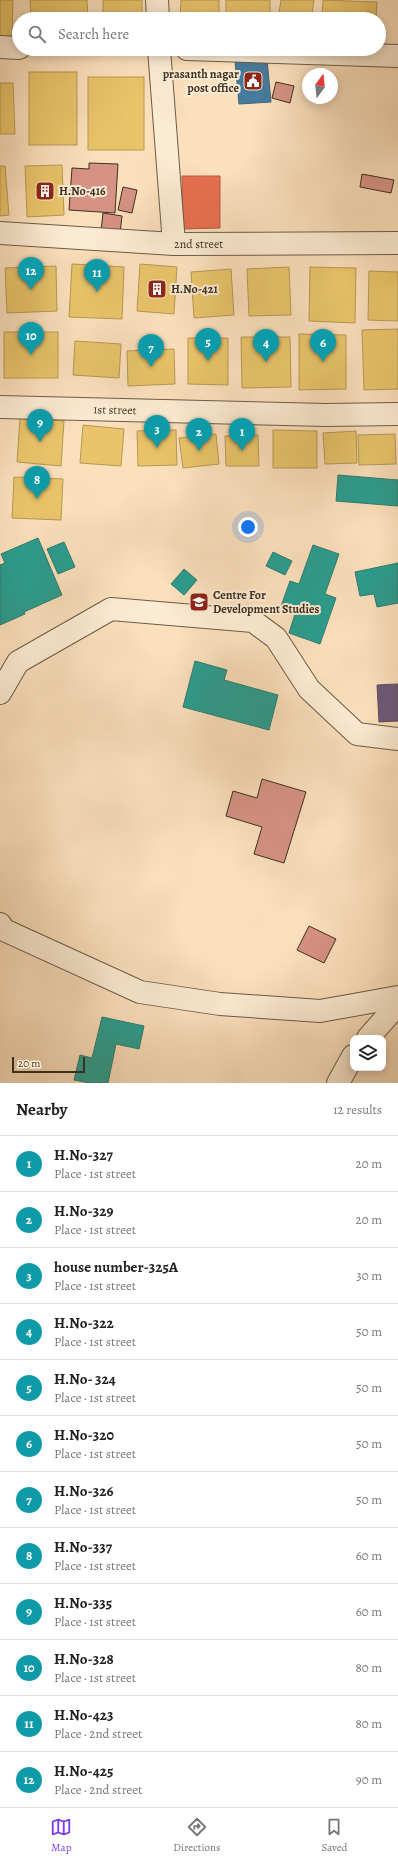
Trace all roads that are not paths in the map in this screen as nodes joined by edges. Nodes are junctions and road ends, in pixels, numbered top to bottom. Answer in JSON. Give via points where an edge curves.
{"nodes":[{"id":1,"x":157,"y":0,"type":"edge"},
{"id":2,"x":158,"y":12,"type":"edge"},
{"id":3,"x":0,"y":47,"type":"edge"},
{"id":4,"x":12,"y":48,"type":"edge"},
{"id":5,"x":160,"y":56,"type":"edge"},
{"id":6,"x":386,"y":56,"type":"edge"},
{"id":7,"x":398,"y":56,"type":"edge"},
{"id":8,"x":0,"y":233,"type":"edge"},
{"id":9,"x":398,"y":243,"type":"edge"},
{"id":10,"x":174,"y":244,"type":"junction"},
{"id":11,"x":0,"y":407,"type":"edge"},
{"id":12,"x":398,"y":414,"type":"edge"},
{"id":13,"x":0,"y":693,"type":"edge"},
{"id":14,"x":398,"y":740,"type":"edge"},
{"id":15,"x":0,"y":924,"type":"edge"},
{"id":16,"x":398,"y":998,"type":"edge"},
{"id":17,"x":398,"y":1004,"type":"edge"},
{"id":18,"x":371,"y":1035,"type":"edge"},
{"id":19,"x":350,"y":1061,"type":"edge"},
{"id":20,"x":338,"y":1083,"type":"edge"}],
"edges":[{"from":1,"to":2,"type":"street"},
{"from":3,"to":4,"type":"street"},
{"from":5,"to":10,"type":"street"},
{"from":6,"to":7,"type":"street"},
{"from":8,"to":10,"type":"street","name":"2nd street"},
{"from":9,"to":10,"type":"street","name":"2nd street"},
{"from":11,"to":12,"type":"street","name":"1st street","via":[[326,415]]},
{"from":13,"to":14,"type":"street","via":[[18,662],[111,609],[253,621],[276,638],[309,689],[357,734]]},
{"from":15,"to":16,"type":"street","via":[[4,930],[140,992],[220,1004],[320,1011]]},
{"from":17,"to":18,"type":"street"},
{"from":19,"to":20,"type":"street"}]}
